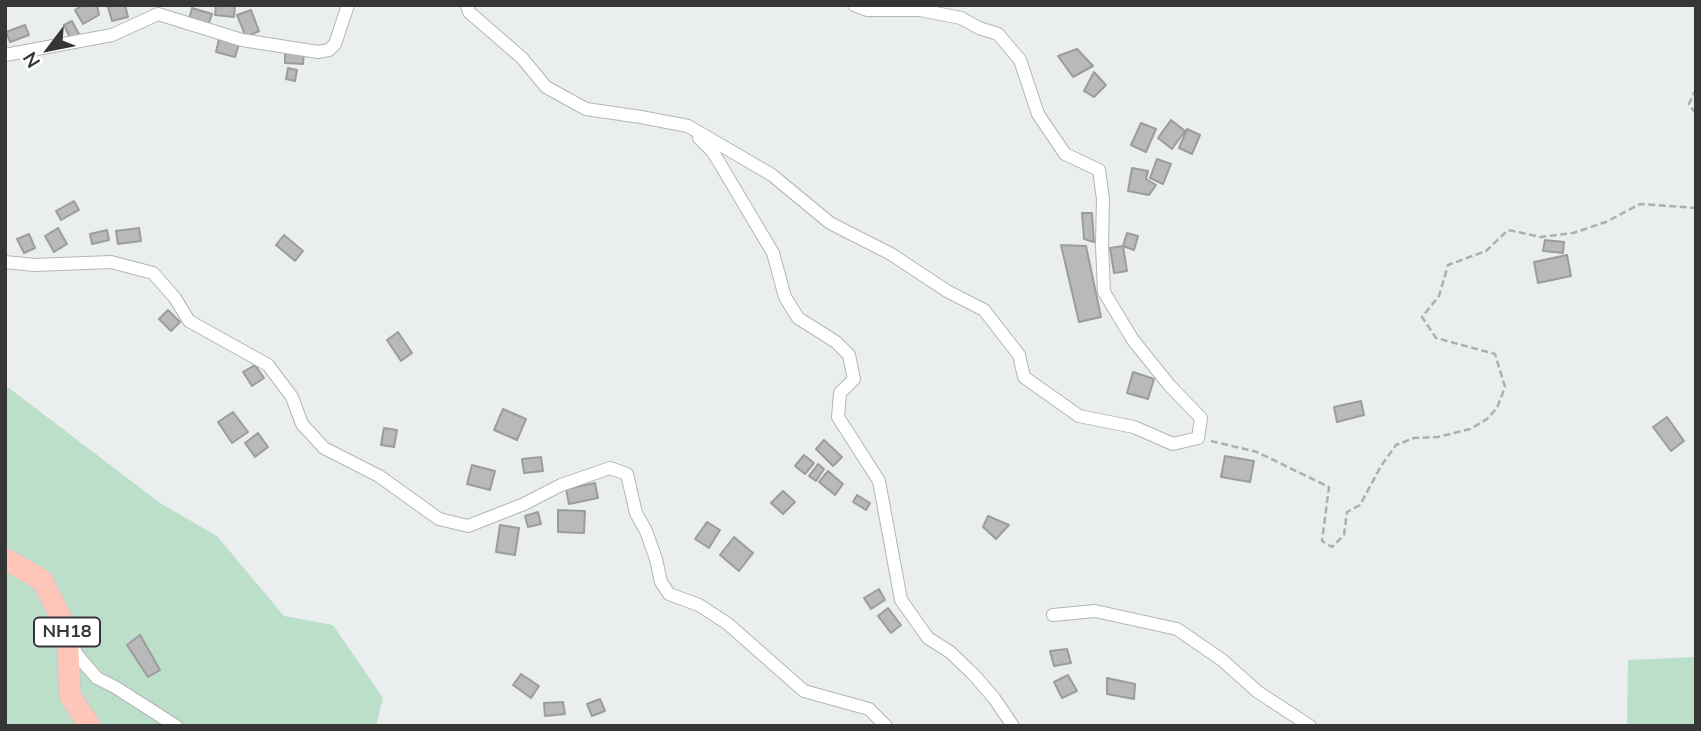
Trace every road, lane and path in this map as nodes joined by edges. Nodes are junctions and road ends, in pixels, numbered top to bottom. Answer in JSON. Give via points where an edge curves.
{"nodes":[{"id":1,"x":348,"y":5,"type":"edge"},
{"id":2,"x":467,"y":5,"type":"edge"},
{"id":3,"x":853,"y":5,"type":"edge"},
{"id":4,"x":5,"y":55,"type":"edge"},
{"id":5,"x":1696,"y":89,"type":"edge"},
{"id":6,"x":1696,"y":114,"type":"edge"},
{"id":7,"x":688,"y":126,"type":"junction"},
{"id":8,"x":1696,"y":208,"type":"edge"},
{"id":9,"x":5,"y":262,"type":"edge"},
{"id":10,"x":1198,"y":438,"type":"junction"},
{"id":11,"x":5,"y":559,"type":"edge"},
{"id":12,"x":1054,"y":615,"type":"dead end"},
{"id":13,"x":67,"y":630,"type":"junction"},
{"id":14,"x":90,"y":726,"type":"edge"},
{"id":15,"x":176,"y":726,"type":"edge"},
{"id":16,"x":886,"y":726,"type":"edge"},
{"id":17,"x":1013,"y":726,"type":"edge"},
{"id":18,"x":1310,"y":726,"type":"edge"}],
"edges":[{"from":1,"to":4,"type":"street","via":[[335,44],[318,52],[242,40],[158,14],[112,35]]},
{"from":2,"to":7,"type":"street","via":[[546,87],[586,109]]},
{"from":3,"to":10,"type":"street","via":[[961,18],[998,34],[1020,60],[1038,114],[1065,154],[1099,170],[1104,292],[1133,340],[1201,418]]},
{"from":5,"to":6,"type":"path","via":[[1689,104]]},
{"from":7,"to":10,"type":"street","via":[[772,175],[830,223],[984,310],[1019,355],[1024,377],[1079,416],[1134,427],[1173,444]]},
{"from":7,"to":17,"type":"street","via":[[713,152],[773,253],[785,297],[798,318],[849,355],[854,379],[840,393],[838,417],[878,481],[901,600],[928,638],[973,674]]},
{"from":8,"to":10,"type":"path","via":[[1640,204],[1573,233],[1541,237],[1508,230],[1486,251],[1448,265],[1439,296],[1422,317],[1436,338],[1495,354],[1505,387],[1497,408],[1469,429],[1396,445],[1360,505],[1347,513],[1344,535],[1332,547],[1322,541],[1329,487],[1257,452]]},
{"from":9,"to":16,"type":"street","via":[[111,262],[153,273],[189,321],[268,365],[292,397],[302,424],[324,448],[379,477],[439,519],[468,526],[610,468],[627,474],[636,513],[669,594],[699,605],[728,624],[804,691],[869,709]]},
{"from":11,"to":13,"type":"main road","number":"NH18","via":[[42,580]]},
{"from":12,"to":18,"type":"street","via":[[1095,611],[1177,629]]},
{"from":13,"to":14,"type":"main road","number":"NH18","via":[[71,696]]},
{"from":13,"to":15,"type":"street","via":[[77,655],[97,678]]}]}
